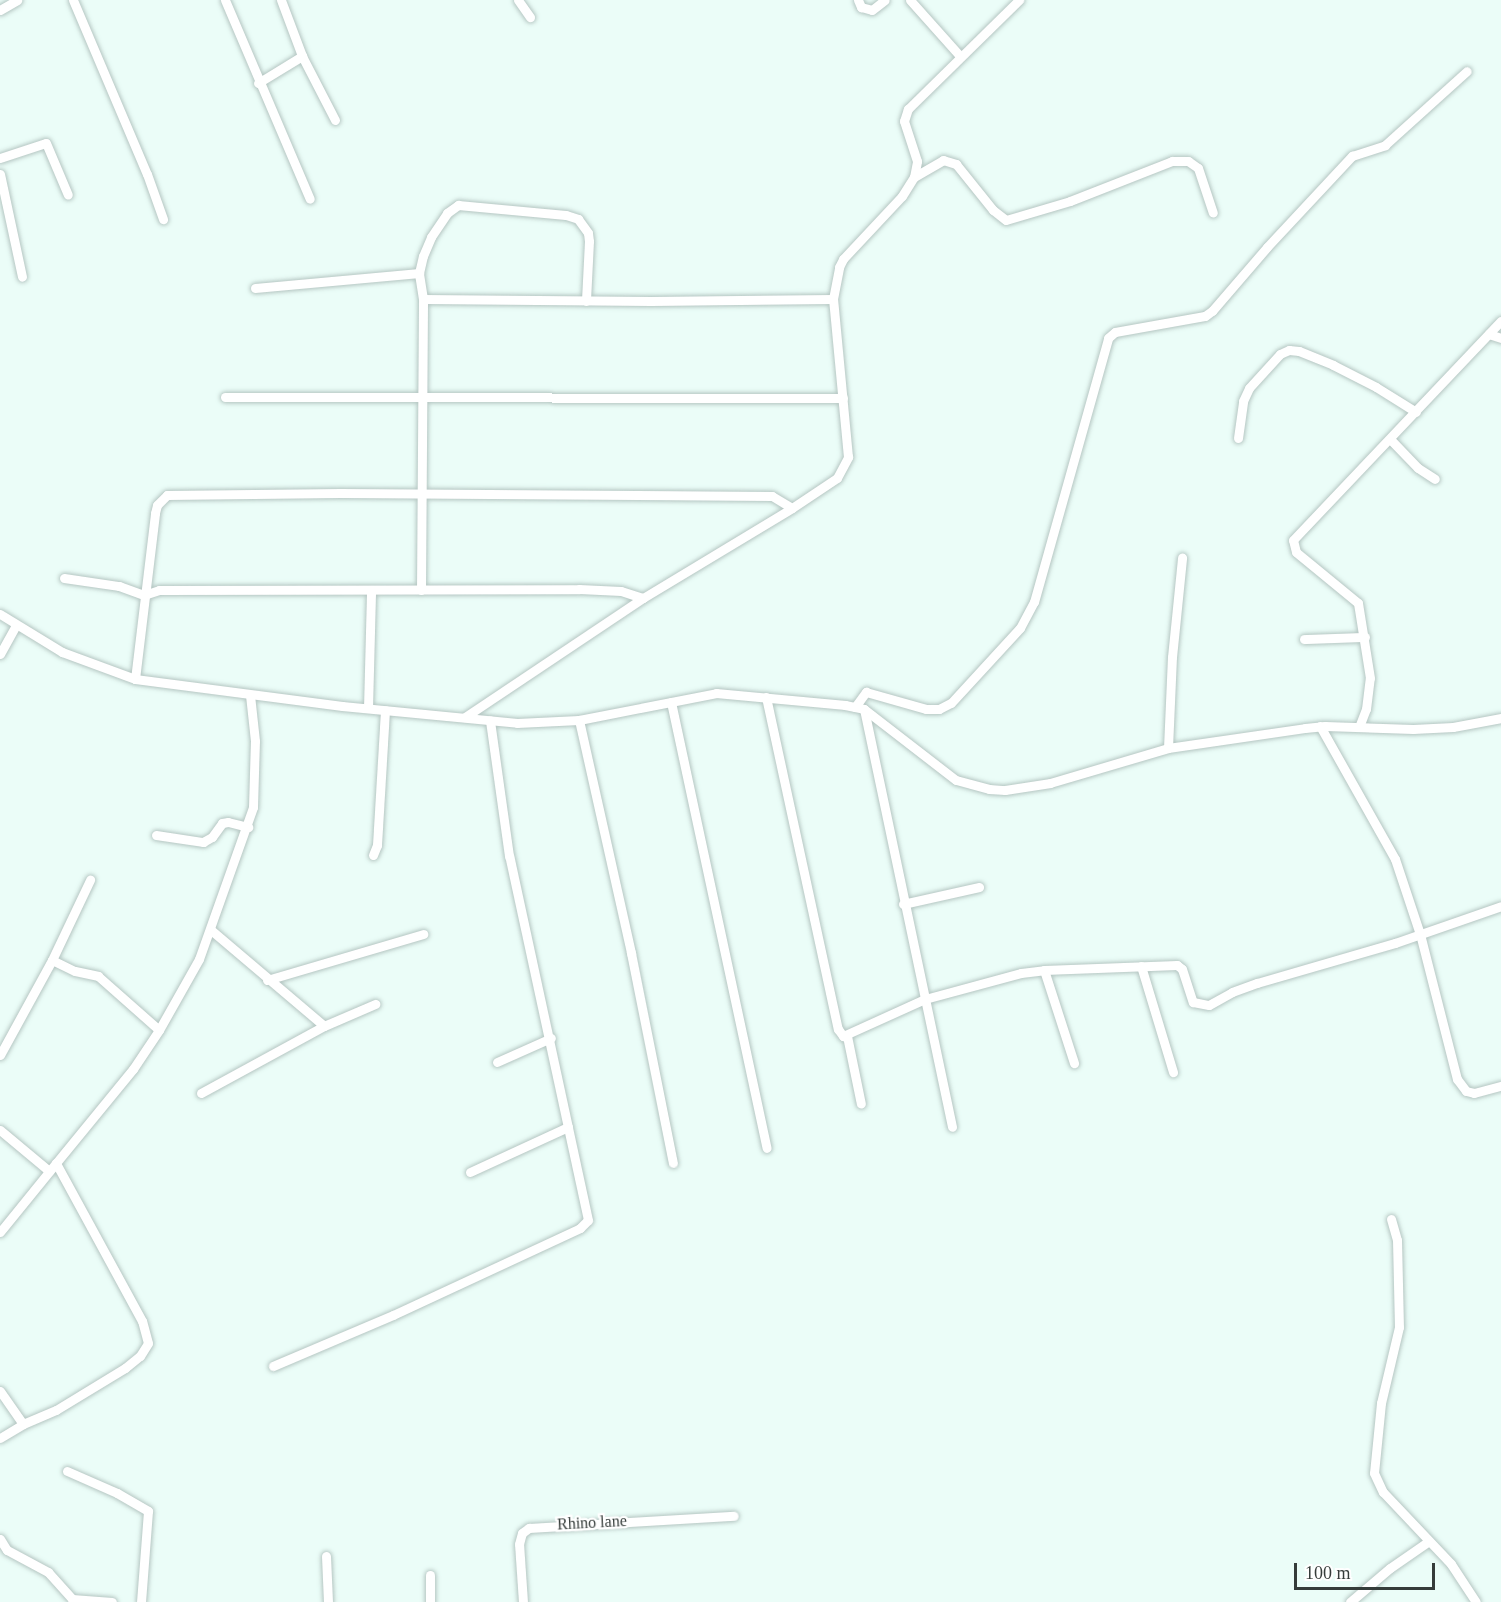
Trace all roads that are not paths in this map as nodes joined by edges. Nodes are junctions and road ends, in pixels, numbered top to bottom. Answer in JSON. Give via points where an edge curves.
{"nodes":[{"id":1,"x":16,"y":0,"type":"edge"},
{"id":2,"x":72,"y":0,"type":"edge"},
{"id":3,"x":225,"y":0,"type":"edge"},
{"id":4,"x":280,"y":0,"type":"edge"},
{"id":5,"x":519,"y":0,"type":"edge"},
{"id":6,"x":858,"y":0,"type":"edge"},
{"id":7,"x":885,"y":0,"type":"edge"},
{"id":8,"x":910,"y":0,"type":"edge"},
{"id":9,"x":1019,"y":0,"type":"edge"},
{"id":10,"x":0,"y":10,"type":"edge"},
{"id":11,"x":530,"y":17,"type":"dead end"},
{"id":12,"x":302,"y":56,"type":"junction"},
{"id":13,"x":960,"y":56,"type":"junction"},
{"id":14,"x":1467,"y":71,"type":"dead end"},
{"id":15,"x":258,"y":83,"type":"junction"},
{"id":16,"x":335,"y":120,"type":"dead end"},
{"id":17,"x":0,"y":158,"type":"edge"},
{"id":18,"x":0,"y":174,"type":"edge"},
{"id":19,"x":914,"y":177,"type":"junction"},
{"id":20,"x":68,"y":195,"type":"dead end"},
{"id":21,"x":310,"y":199,"type":"dead end"},
{"id":22,"x":1213,"y":213,"type":"dead end"},
{"id":23,"x":163,"y":219,"type":"dead end"},
{"id":24,"x":419,"y":273,"type":"junction"},
{"id":25,"x":22,"y":277,"type":"dead end"},
{"id":26,"x":255,"y":288,"type":"dead end"},
{"id":27,"x":423,"y":299,"type":"junction"},
{"id":28,"x":833,"y":299,"type":"junction"},
{"id":29,"x":586,"y":301,"type":"junction"},
{"id":30,"x":1501,"y":321,"type":"edge"},
{"id":31,"x":1489,"y":334,"type":"junction"},
{"id":32,"x":1501,"y":338,"type":"edge"},
{"id":33,"x":421,"y":396,"type":"junction"},
{"id":34,"x":225,"y":397,"type":"dead end"},
{"id":35,"x":843,"y":398,"type":"junction"},
{"id":36,"x":1416,"y":412,"type":"junction"},
{"id":37,"x":1238,"y":438,"type":"dead end"},
{"id":38,"x":1390,"y":439,"type":"junction"},
{"id":39,"x":1435,"y":479,"type":"dead end"},
{"id":40,"x":421,"y":494,"type":"junction"},
{"id":41,"x":792,"y":508,"type":"junction"},
{"id":42,"x":1182,"y":558,"type":"dead end"},
{"id":43,"x":64,"y":578,"type":"dead end"},
{"id":44,"x":371,"y":590,"type":"junction"},
{"id":45,"x":421,"y":590,"type":"junction"},
{"id":46,"x":144,"y":595,"type":"junction"},
{"id":47,"x":643,"y":598,"type":"junction"},
{"id":48,"x":0,"y":614,"type":"edge"},
{"id":49,"x":16,"y":625,"type":"junction"},
{"id":50,"x":1365,"y":637,"type":"junction"},
{"id":51,"x":1304,"y":639,"type":"dead end"},
{"id":52,"x":0,"y":654,"type":"edge"},
{"id":53,"x":135,"y":679,"type":"junction"},
{"id":54,"x":250,"y":695,"type":"junction"},
{"id":55,"x":766,"y":697,"type":"junction"},
{"id":56,"x":671,"y":702,"type":"junction"},
{"id":57,"x":368,"y":708,"type":"junction"},
{"id":58,"x":860,"y":708,"type":"junction"},
{"id":59,"x":385,"y":710,"type":"junction"},
{"id":60,"x":465,"y":717,"type":"junction"},
{"id":61,"x":1501,"y":718,"type":"edge"},
{"id":62,"x":490,"y":720,"type":"junction"},
{"id":63,"x":579,"y":720,"type":"junction"},
{"id":64,"x":1320,"y":726,"type":"junction"},
{"id":65,"x":1359,"y":727,"type":"junction"},
{"id":66,"x":1168,"y":748,"type":"junction"},
{"id":67,"x":248,"y":827,"type":"junction"},
{"id":68,"x":156,"y":835,"type":"dead end"},
{"id":69,"x":373,"y":855,"type":"dead end"},
{"id":70,"x":90,"y":880,"type":"dead end"},
{"id":71,"x":979,"y":887,"type":"dead end"},
{"id":72,"x":903,"y":904,"type":"junction"},
{"id":73,"x":1501,"y":906,"type":"edge"},
{"id":74,"x":211,"y":930,"type":"junction"},
{"id":75,"x":1420,"y":933,"type":"junction"},
{"id":76,"x":423,"y":934,"type":"dead end"},
{"id":77,"x":52,"y":960,"type":"junction"},
{"id":78,"x":1141,"y":966,"type":"junction"},
{"id":79,"x":1044,"y":970,"type":"junction"},
{"id":80,"x":267,"y":980,"type":"junction"},
{"id":81,"x":925,"y":999,"type":"junction"},
{"id":82,"x":375,"y":1004,"type":"dead end"},
{"id":83,"x":324,"y":1026,"type":"junction"},
{"id":84,"x":159,"y":1030,"type":"junction"},
{"id":85,"x":847,"y":1036,"type":"junction"},
{"id":86,"x":551,"y":1038,"type":"junction"},
{"id":87,"x":0,"y":1055,"type":"edge"},
{"id":88,"x":497,"y":1062,"type":"dead end"},
{"id":89,"x":1074,"y":1063,"type":"dead end"},
{"id":90,"x":1173,"y":1072,"type":"dead end"},
{"id":91,"x":1501,"y":1086,"type":"edge"},
{"id":92,"x":201,"y":1093,"type":"dead end"},
{"id":93,"x":861,"y":1104,"type":"dead end"},
{"id":94,"x":568,"y":1127,"type":"junction"},
{"id":95,"x":952,"y":1127,"type":"dead end"},
{"id":96,"x":0,"y":1130,"type":"edge"},
{"id":97,"x":767,"y":1148,"type":"dead end"},
{"id":98,"x":673,"y":1163,"type":"dead end"},
{"id":99,"x":53,"y":1167,"type":"junction"},
{"id":100,"x":470,"y":1172,"type":"dead end"},
{"id":101,"x":1391,"y":1219,"type":"dead end"},
{"id":102,"x":0,"y":1232,"type":"edge"},
{"id":103,"x":273,"y":1366,"type":"dead end"},
{"id":104,"x":0,"y":1391,"type":"edge"},
{"id":105,"x":23,"y":1424,"type":"junction"},
{"id":106,"x":0,"y":1438,"type":"edge"},
{"id":107,"x":68,"y":1471,"type":"dead end"},
{"id":108,"x":734,"y":1516,"type":"dead end"},
{"id":109,"x":1429,"y":1541,"type":"junction"},
{"id":110,"x":0,"y":1542,"type":"edge"},
{"id":111,"x":326,"y":1556,"type":"dead end"},
{"id":112,"x":430,"y":1575,"type":"dead end"},
{"id":113,"x":70,"y":1600,"type":"edge"},
{"id":114,"x":112,"y":1602,"type":"edge"},
{"id":115,"x":141,"y":1602,"type":"edge"},
{"id":116,"x":328,"y":1602,"type":"edge"},
{"id":117,"x":430,"y":1602,"type":"edge"},
{"id":118,"x":523,"y":1602,"type":"edge"},
{"id":119,"x":1350,"y":1602,"type":"edge"},
{"id":120,"x":1476,"y":1602,"type":"edge"}],
"edges":[{"from":1,"to":10,"type":"street"},
{"from":2,"to":23,"type":"street"},
{"from":3,"to":15,"type":"street"},
{"from":4,"to":12,"type":"street"},
{"from":5,"to":11,"type":"street"},
{"from":6,"to":7,"type":"street","via":[[861,7],[872,10]]},
{"from":8,"to":13,"type":"street"},
{"from":9,"to":13,"type":"street"},
{"from":12,"to":15,"type":"street"},
{"from":12,"to":16,"type":"street"},
{"from":13,"to":19,"type":"street","via":[[905,114],[905,129],[917,161]]},
{"from":14,"to":58,"type":"street","via":[[1385,145],[1352,156],[1206,316],[1115,332],[1108,338],[1034,602],[1020,628],[951,703],[939,709],[866,692]]},
{"from":15,"to":21,"type":"street"},
{"from":17,"to":20,"type":"street","via":[[46,143]]},
{"from":18,"to":25,"type":"street"},
{"from":19,"to":22,"type":"street","via":[[943,160],[956,164],[993,210],[1006,220],[1070,201],[1172,161],[1188,161],[1198,168]]},
{"from":19,"to":28,"type":"street","via":[[902,196],[843,259]]},
{"from":24,"to":26,"type":"street"},
{"from":24,"to":27,"type":"street"},
{"from":24,"to":29,"type":"street","via":[[431,237],[447,213],[458,205],[566,215],[578,219],[588,233]]},
{"from":27,"to":29,"type":"street"},
{"from":27,"to":33,"type":"street"},
{"from":28,"to":29,"type":"street"},
{"from":28,"to":35,"type":"street"},
{"from":30,"to":31,"type":"street"},
{"from":31,"to":32,"type":"street"},
{"from":31,"to":36,"type":"street"},
{"from":33,"to":34,"type":"street"},
{"from":33,"to":35,"type":"street"},
{"from":33,"to":40,"type":"street"},
{"from":35,"to":41,"type":"street","via":[[848,457],[843,469],[828,486]]},
{"from":36,"to":37,"type":"street","via":[[1333,365],[1290,351],[1280,354],[1249,388],[1243,401]]},
{"from":36,"to":38,"type":"street"},
{"from":38,"to":39,"type":"street","via":[[1418,468]]},
{"from":38,"to":50,"type":"street","via":[[1293,540],[1296,552],[1355,600]]},
{"from":40,"to":41,"type":"street","via":[[772,496]]},
{"from":40,"to":45,"type":"street"},
{"from":40,"to":46,"type":"street","via":[[167,495],[157,506]]},
{"from":41,"to":47,"type":"street"},
{"from":42,"to":66,"type":"street"},
{"from":43,"to":46,"type":"street","via":[[112,585]]},
{"from":44,"to":45,"type":"street"},
{"from":44,"to":46,"type":"street","via":[[159,590]]},
{"from":44,"to":57,"type":"street"},
{"from":45,"to":47,"type":"street","via":[[621,591]]},
{"from":46,"to":53,"type":"street"},
{"from":47,"to":60,"type":"street"},
{"from":48,"to":49,"type":"street"},
{"from":49,"to":52,"type":"street"},
{"from":49,"to":53,"type":"street","via":[[62,651]]},
{"from":50,"to":51,"type":"street"},
{"from":50,"to":65,"type":"street","via":[[1369,694]]},
{"from":53,"to":54,"type":"street"},
{"from":54,"to":57,"type":"street"},
{"from":54,"to":67,"type":"street","via":[[255,773]]},
{"from":55,"to":56,"type":"street","via":[[716,693]]},
{"from":55,"to":58,"type":"street"},
{"from":55,"to":85,"type":"street","via":[[838,1029]]},
{"from":56,"to":63,"type":"street"},
{"from":56,"to":97,"type":"street"},
{"from":57,"to":59,"type":"street"},
{"from":58,"to":66,"type":"street","via":[[956,780],[989,789],[1050,783]]},
{"from":58,"to":72,"type":"street"},
{"from":59,"to":60,"type":"street"},
{"from":59,"to":69,"type":"street","via":[[377,844]]},
{"from":60,"to":62,"type":"street"},
{"from":61,"to":65,"type":"street","via":[[1453,727]]},
{"from":62,"to":63,"type":"street"},
{"from":62,"to":86,"type":"street","via":[[509,856]]},
{"from":63,"to":98,"type":"street","via":[[632,953]]},
{"from":64,"to":65,"type":"street"},
{"from":64,"to":66,"type":"street"},
{"from":64,"to":75,"type":"street","via":[[1395,859]]},
{"from":67,"to":68,"type":"street","via":[[222,823],[203,842]]},
{"from":67,"to":74,"type":"street"},
{"from":70,"to":77,"type":"street"},
{"from":71,"to":72,"type":"street"},
{"from":72,"to":81,"type":"street"},
{"from":73,"to":75,"type":"street"},
{"from":74,"to":80,"type":"street"},
{"from":74,"to":84,"type":"street"},
{"from":75,"to":78,"type":"street","via":[[1257,983],[1209,1005],[1193,1002],[1178,965]]},
{"from":75,"to":91,"type":"street","via":[[1457,1079],[1473,1093]]},
{"from":76,"to":80,"type":"street"},
{"from":77,"to":84,"type":"street","via":[[98,976]]},
{"from":77,"to":87,"type":"street"},
{"from":78,"to":79,"type":"street"},
{"from":78,"to":90,"type":"street"},
{"from":79,"to":81,"type":"street","via":[[1005,976]]},
{"from":79,"to":89,"type":"street"},
{"from":80,"to":83,"type":"street"},
{"from":81,"to":85,"type":"street"},
{"from":81,"to":95,"type":"street"},
{"from":82,"to":83,"type":"street"},
{"from":83,"to":92,"type":"street"},
{"from":84,"to":99,"type":"street","via":[[133,1069]]},
{"from":85,"to":93,"type":"street"},
{"from":86,"to":88,"type":"street"},
{"from":86,"to":94,"type":"street"},
{"from":94,"to":100,"type":"street"},
{"from":94,"to":103,"type":"street","via":[[588,1213],[586,1225]]},
{"from":96,"to":99,"type":"street"},
{"from":99,"to":102,"type":"street"},
{"from":99,"to":105,"type":"street","via":[[142,1321],[148,1344],[125,1368],[56,1410]]},
{"from":101,"to":109,"type":"street","via":[[1397,1240],[1399,1327],[1381,1403],[1374,1473],[1383,1492]]},
{"from":104,"to":105,"type":"street"},
{"from":105,"to":106,"type":"street"},
{"from":107,"to":115,"type":"street","via":[[148,1511]]},
{"from":108,"to":118,"type":"street","name":"Rhino lane","via":[[529,1528],[522,1533],[519,1544]]},
{"from":109,"to":119,"type":"street"},
{"from":109,"to":120,"type":"street","via":[[1465,1582]]},
{"from":110,"to":113,"type":"street","via":[[7,1550],[48,1572]]},
{"from":111,"to":116,"type":"street"},
{"from":112,"to":117,"type":"street"},
{"from":113,"to":114,"type":"street"}]}
